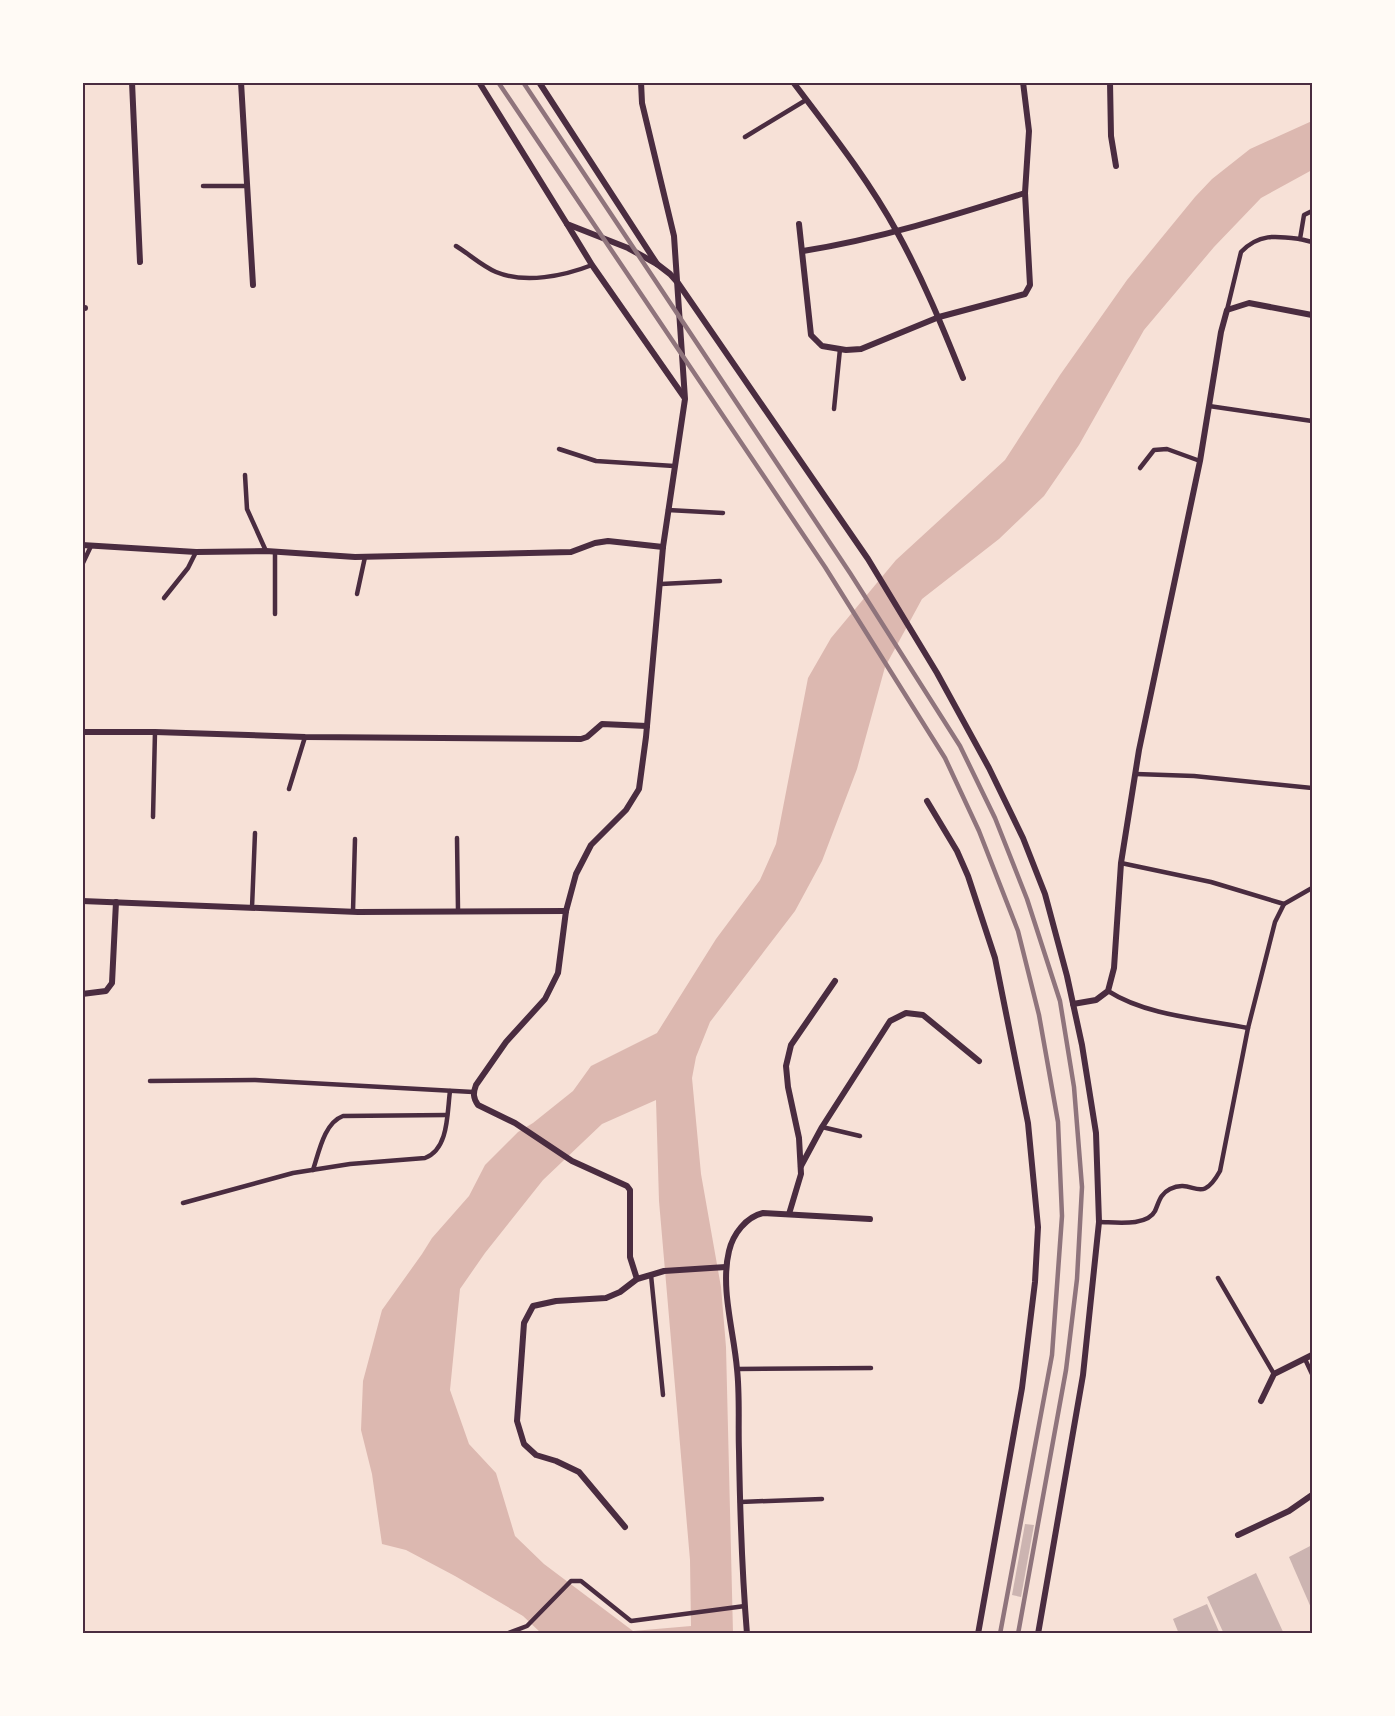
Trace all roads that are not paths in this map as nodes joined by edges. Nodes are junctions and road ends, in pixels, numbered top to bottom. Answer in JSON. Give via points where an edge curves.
{"nodes":[{"id":1,"x":132,"y":82,"type":"edge"},
{"id":2,"x":241,"y":82,"type":"edge"},
{"id":3,"x":478,"y":82,"type":"edge"},
{"id":4,"x":538,"y":82,"type":"edge"},
{"id":5,"x":641,"y":82,"type":"edge"},
{"id":6,"x":793,"y":82,"type":"edge"},
{"id":7,"x":1023,"y":82,"type":"edge"},
{"id":8,"x":1110,"y":82,"type":"edge"},
{"id":9,"x":806,"y":100,"type":"junction"},
{"id":10,"x":746,"y":137,"type":"dead end"},
{"id":11,"x":1116,"y":166,"type":"dead end"},
{"id":12,"x":203,"y":186,"type":"dead end"},
{"id":13,"x":246,"y":186,"type":"junction"},
{"id":14,"x":1025,"y":193,"type":"junction"},
{"id":15,"x":1312,"y":211,"type":"edge"},
{"id":16,"x":567,"y":224,"type":"junction"},
{"id":17,"x":799,"y":224,"type":"dead end"},
{"id":18,"x":897,"y":232,"type":"junction"},
{"id":19,"x":1300,"y":239,"type":"junction"},
{"id":20,"x":1312,"y":242,"type":"edge"},
{"id":21,"x":456,"y":246,"type":"dead end"},
{"id":22,"x":803,"y":251,"type":"junction"},
{"id":23,"x":140,"y":262,"type":"dead end"},
{"id":24,"x":657,"y":264,"type":"junction"},
{"id":25,"x":592,"y":265,"type":"junction"},
{"id":26,"x":678,"y":283,"type":"junction"},
{"id":27,"x":253,"y":285,"type":"dead end"},
{"id":28,"x":1227,"y":310,"type":"junction"},
{"id":29,"x":1312,"y":315,"type":"edge"},
{"id":30,"x":939,"y":317,"type":"junction"},
{"id":31,"x":840,"y":349,"type":"junction"},
{"id":32,"x":963,"y":378,"type":"dead end"},
{"id":33,"x":685,"y":399,"type":"junction"},
{"id":34,"x":1209,"y":406,"type":"junction"},
{"id":35,"x":834,"y":409,"type":"dead end"},
{"id":36,"x":1312,"y":421,"type":"edge"},
{"id":37,"x":559,"y":449,"type":"dead end"},
{"id":38,"x":1200,"y":461,"type":"junction"},
{"id":39,"x":674,"y":466,"type":"junction"},
{"id":40,"x":1140,"y":468,"type":"dead end"},
{"id":41,"x":246,"y":475,"type":"dead end"},
{"id":42,"x":668,"y":510,"type":"junction"},
{"id":43,"x":723,"y":513,"type":"dead end"},
{"id":44,"x":82,"y":545,"type":"edge"},
{"id":45,"x":91,"y":546,"type":"junction"},
{"id":46,"x":663,"y":547,"type":"junction"},
{"id":47,"x":266,"y":551,"type":"junction"},
{"id":48,"x":196,"y":552,"type":"junction"},
{"id":49,"x":275,"y":553,"type":"junction"},
{"id":50,"x":364,"y":557,"type":"junction"},
{"id":51,"x":82,"y":565,"type":"edge"},
{"id":52,"x":720,"y":581,"type":"dead end"},
{"id":53,"x":661,"y":584,"type":"junction"},
{"id":54,"x":357,"y":594,"type":"dead end"},
{"id":55,"x":164,"y":598,"type":"dead end"},
{"id":56,"x":274,"y":614,"type":"dead end"},
{"id":57,"x":647,"y":726,"type":"junction"},
{"id":58,"x":82,"y":732,"type":"edge"},
{"id":59,"x":155,"y":732,"type":"junction"},
{"id":60,"x":305,"y":736,"type":"junction"},
{"id":61,"x":1136,"y":774,"type":"junction"},
{"id":62,"x":1312,"y":788,"type":"edge"},
{"id":63,"x":289,"y":789,"type":"dead end"},
{"id":64,"x":927,"y":801,"type":"dead end"},
{"id":65,"x":153,"y":817,"type":"dead end"},
{"id":66,"x":255,"y":833,"type":"dead end"},
{"id":67,"x":457,"y":838,"type":"dead end"},
{"id":68,"x":355,"y":839,"type":"dead end"},
{"id":69,"x":1121,"y":863,"type":"junction"},
{"id":70,"x":1312,"y":888,"type":"edge"},
{"id":71,"x":82,"y":901,"type":"edge"},
{"id":72,"x":116,"y":902,"type":"junction"},
{"id":73,"x":1284,"y":904,"type":"junction"},
{"id":74,"x":252,"y":908,"type":"junction"},
{"id":75,"x":458,"y":910,"type":"junction"},
{"id":76,"x":353,"y":911,"type":"junction"},
{"id":77,"x":566,"y":911,"type":"junction"},
{"id":78,"x":835,"y":981,"type":"dead end"},
{"id":79,"x":1108,"y":991,"type":"junction"},
{"id":80,"x":82,"y":994,"type":"edge"},
{"id":81,"x":1073,"y":1004,"type":"junction"},
{"id":82,"x":1248,"y":1028,"type":"junction"},
{"id":83,"x":979,"y":1061,"type":"dead end"},
{"id":84,"x":150,"y":1081,"type":"dead end"},
{"id":85,"x":450,"y":1091,"type":"junction"},
{"id":86,"x":473,"y":1092,"type":"junction"},
{"id":87,"x":447,"y":1115,"type":"junction"},
{"id":88,"x":822,"y":1127,"type":"junction"},
{"id":89,"x":860,"y":1136,"type":"dead end"},
{"id":90,"x":801,"y":1166,"type":"junction"},
{"id":91,"x":312,"y":1170,"type":"junction"},
{"id":92,"x":183,"y":1203,"type":"dead end"},
{"id":93,"x":789,"y":1214,"type":"junction"},
{"id":94,"x":870,"y":1220,"type":"dead end"},
{"id":95,"x":1099,"y":1222,"type":"junction"},
{"id":96,"x":726,"y":1267,"type":"junction"},
{"id":97,"x":651,"y":1275,"type":"junction"},
{"id":98,"x":1218,"y":1278,"type":"dead end"},
{"id":99,"x":637,"y":1279,"type":"junction"},
{"id":100,"x":1312,"y":1355,"type":"edge"},
{"id":101,"x":1305,"y":1359,"type":"junction"},
{"id":102,"x":871,"y":1368,"type":"dead end"},
{"id":103,"x":737,"y":1369,"type":"junction"},
{"id":104,"x":1274,"y":1374,"type":"junction"},
{"id":105,"x":1312,"y":1374,"type":"edge"},
{"id":106,"x":663,"y":1395,"type":"dead end"},
{"id":107,"x":1261,"y":1401,"type":"dead end"},
{"id":108,"x":1312,"y":1495,"type":"edge"},
{"id":109,"x":822,"y":1499,"type":"dead end"},
{"id":110,"x":740,"y":1502,"type":"junction"},
{"id":111,"x":625,"y":1527,"type":"dead end"},
{"id":112,"x":1238,"y":1535,"type":"dead end"},
{"id":113,"x":745,"y":1606,"type":"junction"},
{"id":114,"x":506,"y":1634,"type":"edge"},
{"id":115,"x":747,"y":1634,"type":"edge"},
{"id":116,"x":978,"y":1634,"type":"edge"},
{"id":117,"x":1038,"y":1634,"type":"edge"}],
"edges":[{"from":1,"to":23,"type":"street"},
{"from":2,"to":13,"type":"street"},
{"from":3,"to":16,"type":"street"},
{"from":4,"to":24,"type":"street"},
{"from":5,"to":26,"type":"street","via":[[642,103],[675,236]]},
{"from":6,"to":9,"type":"street"},
{"from":7,"to":14,"type":"street","via":[[1029,131]]},
{"from":8,"to":11,"type":"street"},
{"from":9,"to":10,"type":"lane"},
{"from":9,"to":18,"type":"street","via":[[860,172]]},
{"from":12,"to":13,"type":"lane"},
{"from":13,"to":27,"type":"street"},
{"from":14,"to":18,"type":"street"},
{"from":14,"to":30,"type":"street","via":[[1030,285],[1025,294]]},
{"from":15,"to":19,"type":"lane","via":[[1304,215]]},
{"from":16,"to":24,"type":"street"},
{"from":16,"to":25,"type":"street"},
{"from":17,"to":22,"type":"street"},
{"from":18,"to":22,"type":"street"},
{"from":18,"to":30,"type":"street"},
{"from":19,"to":20,"type":"lane"},
{"from":19,"to":28,"type":"lane","via":[[1272,236],[1246,247],[1241,252]]},
{"from":21,"to":25,"type":"lane","via":[[496,272],[526,278],[561,276]]},
{"from":22,"to":31,"type":"street","via":[[811,335],[822,346]]},
{"from":24,"to":26,"type":"street"},
{"from":25,"to":33,"type":"street"},
{"from":26,"to":33,"type":"street"},
{"from":26,"to":81,"type":"street","via":[[868,559],[937,673],[1023,838],[1045,894]]},
{"from":28,"to":29,"type":"street","via":[[1249,303]]},
{"from":28,"to":34,"type":"street"},
{"from":30,"to":31,"type":"street","via":[[861,349]]},
{"from":30,"to":32,"type":"street"},
{"from":31,"to":35,"type":"lane"},
{"from":33,"to":39,"type":"street"},
{"from":34,"to":36,"type":"lane"},
{"from":34,"to":38,"type":"street"},
{"from":37,"to":39,"type":"lane","via":[[596,461]]},
{"from":38,"to":40,"type":"lane","via":[[1167,449],[1154,450]]},
{"from":38,"to":61,"type":"street"},
{"from":39,"to":42,"type":"street"},
{"from":41,"to":47,"type":"lane","via":[[247,509]]},
{"from":42,"to":43,"type":"lane"},
{"from":42,"to":46,"type":"street"},
{"from":44,"to":45,"type":"street"},
{"from":45,"to":48,"type":"street"},
{"from":45,"to":51,"type":"lane"},
{"from":46,"to":50,"type":"street","via":[[608,542],[571,552]]},
{"from":46,"to":53,"type":"street"},
{"from":47,"to":48,"type":"street"},
{"from":47,"to":49,"type":"street"},
{"from":48,"to":55,"type":"lane"},
{"from":49,"to":50,"type":"street"},
{"from":49,"to":56,"type":"lane"},
{"from":50,"to":54,"type":"lane"},
{"from":52,"to":53,"type":"lane"},
{"from":53,"to":57,"type":"street"},
{"from":57,"to":60,"type":"street","via":[[603,724],[580,739]]},
{"from":57,"to":77,"type":"street","via":[[639,789],[626,810],[591,845],[576,874]]},
{"from":58,"to":59,"type":"street"},
{"from":59,"to":60,"type":"street"},
{"from":59,"to":65,"type":"lane"},
{"from":60,"to":63,"type":"lane"},
{"from":61,"to":62,"type":"lane"},
{"from":61,"to":69,"type":"street"},
{"from":64,"to":116,"type":"street","via":[[968,876],[995,958],[1028,1123],[1038,1227],[1022,1388]]},
{"from":66,"to":74,"type":"lane"},
{"from":67,"to":75,"type":"lane"},
{"from":68,"to":76,"type":"lane"},
{"from":69,"to":73,"type":"lane","via":[[1211,882]]},
{"from":69,"to":79,"type":"street","via":[[1114,968]]},
{"from":70,"to":73,"type":"lane"},
{"from":71,"to":72,"type":"street"},
{"from":72,"to":74,"type":"street"},
{"from":72,"to":80,"type":"street","via":[[112,983],[106,991]]},
{"from":73,"to":82,"type":"lane","via":[[1275,922]]},
{"from":74,"to":76,"type":"street"},
{"from":75,"to":76,"type":"street"},
{"from":75,"to":77,"type":"street"},
{"from":77,"to":86,"type":"street","via":[[558,973],[545,999],[506,1042]]},
{"from":78,"to":90,"type":"street","via":[[791,1045],[786,1066],[800,1138]]},
{"from":79,"to":81,"type":"street","via":[[1096,1000]]},
{"from":79,"to":82,"type":"lane","via":[[1126,1002],[1152,1009]]},
{"from":81,"to":95,"type":"street","via":[[1096,1133]]},
{"from":82,"to":95,"type":"lane","via":[[1220,1171],[1212,1185],[1202,1190],[1179,1186],[1168,1190],[1147,1219]]},
{"from":83,"to":88,"type":"street","via":[[922,1015],[906,1013],[890,1022]]},
{"from":84,"to":85,"type":"lane","via":[[255,1080]]},
{"from":85,"to":86,"type":"lane"},
{"from":85,"to":87,"type":"lane"},
{"from":86,"to":99,"type":"street","via":[[478,1105],[515,1123],[572,1161],[627,1186],[630,1257]]},
{"from":87,"to":91,"type":"lane","via":[[439,1148],[432,1156]]},
{"from":87,"to":91,"type":"lane","via":[[343,1116],[328,1130]]},
{"from":88,"to":89,"type":"lane"},
{"from":88,"to":90,"type":"street"},
{"from":90,"to":93,"type":"street"},
{"from":91,"to":92,"type":"lane"},
{"from":93,"to":94,"type":"street"},
{"from":93,"to":96,"type":"street","via":[[753,1215],[736,1234]]},
{"from":95,"to":117,"type":"street","via":[[1083,1375]]},
{"from":96,"to":97,"type":"street"},
{"from":96,"to":103,"type":"street"},
{"from":97,"to":99,"type":"street"},
{"from":97,"to":106,"type":"lane"},
{"from":98,"to":104,"type":"lane"},
{"from":99,"to":111,"type":"street","via":[[606,1298],[533,1306],[524,1323],[516,1421],[524,1444],[536,1455],[579,1472]]},
{"from":100,"to":101,"type":"street"},
{"from":101,"to":104,"type":"street"},
{"from":101,"to":105,"type":"lane"},
{"from":102,"to":103,"type":"lane"},
{"from":103,"to":110,"type":"street"},
{"from":104,"to":107,"type":"street"},
{"from":108,"to":112,"type":"street","via":[[1289,1511]]},
{"from":109,"to":110,"type":"lane"},
{"from":110,"to":113,"type":"street"},
{"from":113,"to":114,"type":"lane","via":[[639,1622],[627,1619],[581,1581],[574,1580],[529,1624]]},
{"from":113,"to":115,"type":"street"}]}
